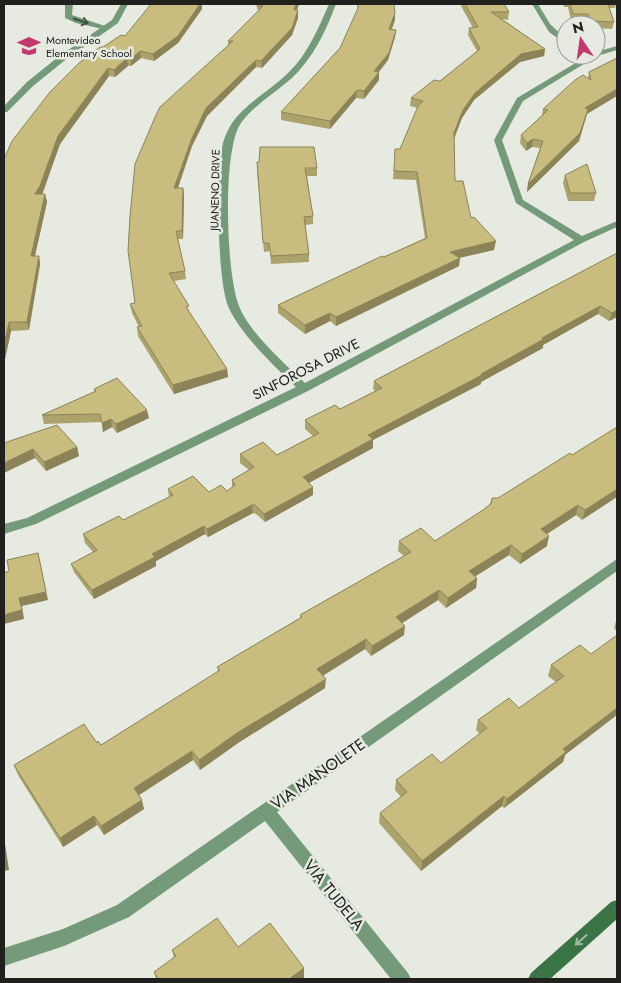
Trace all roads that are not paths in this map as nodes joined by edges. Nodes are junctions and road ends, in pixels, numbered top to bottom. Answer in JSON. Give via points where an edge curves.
{"nodes":[{"id":1,"x":69,"y":4,"type":"edge"},
{"id":2,"x":124,"y":4,"type":"edge"},
{"id":3,"x":332,"y":4,"type":"edge"},
{"id":4,"x":535,"y":4,"type":"edge"},
{"id":5,"x":107,"y":28,"type":"junction"},
{"id":6,"x":556,"y":36,"type":"edge"},
{"id":7,"x":575,"y":65,"type":"edge"},
{"id":8,"x":4,"y":110,"type":"edge"},
{"id":9,"x":617,"y":224,"type":"edge"},
{"id":10,"x":581,"y":240,"type":"junction"},
{"id":11,"x":304,"y":388,"type":"junction"},
{"id":12,"x":4,"y":529,"type":"edge"},
{"id":13,"x":617,"y":564,"type":"edge"},
{"id":14,"x":266,"y":810,"type":"junction"},
{"id":15,"x":617,"y":908,"type":"edge"},
{"id":16,"x":4,"y":957,"type":"edge"},
{"id":17,"x":402,"y":979,"type":"edge"},
{"id":18,"x":537,"y":979,"type":"edge"}],
"edges":[{"from":1,"to":5,"type":"street","one_way":true,"via":[[68,16]]},
{"from":2,"to":5,"type":"street"},
{"from":3,"to":11,"type":"street","name":"JUANENO DRIVE","via":[[324,27],[298,67],[241,118],[230,133],[226,149],[224,198],[233,305],[255,340]]},
{"from":4,"to":6,"type":"street"},
{"from":5,"to":8,"type":"street","via":[[61,59]]},
{"from":7,"to":10,"type":"street","via":[[520,100],[498,140],[519,201]]},
{"from":9,"to":10,"type":"street","name":"SINFOROSA DRIVE"},
{"from":10,"to":11,"type":"street","name":"SINFOROSA DRIVE"},
{"from":11,"to":12,"type":"street","name":"SINFOROSA DRIVE","via":[[31,521]]},
{"from":13,"to":14,"type":"street","name":"VIA MANOLETE"},
{"from":14,"to":16,"type":"street","name":"VIA MANOLETE","via":[[123,911],[64,937]]},
{"from":14,"to":17,"type":"street","name":"VIA TUDELA"},
{"from":15,"to":18,"type":"main road","one_way":true}]}
